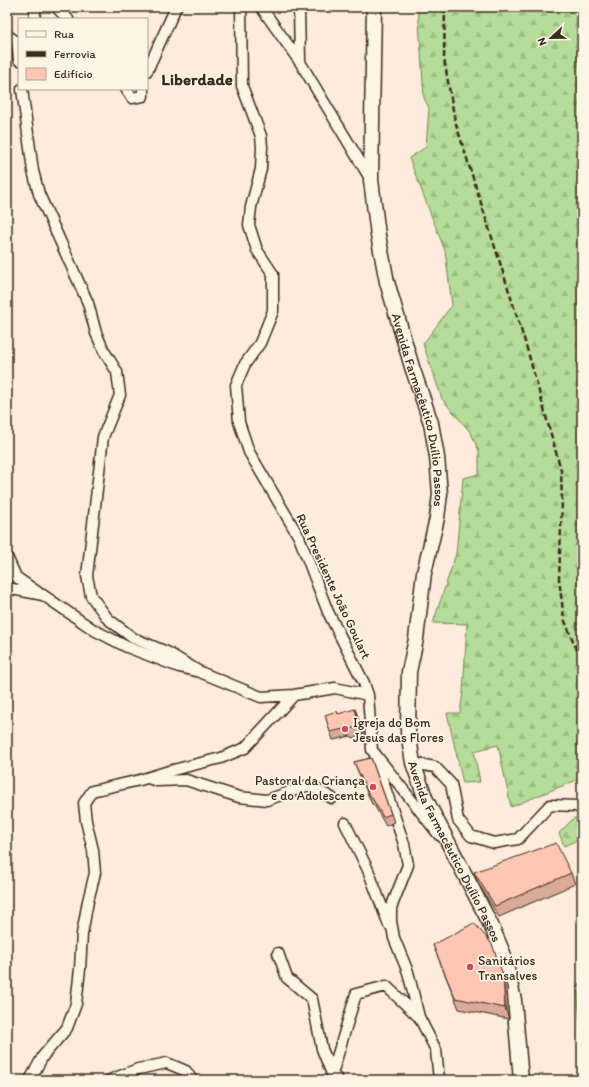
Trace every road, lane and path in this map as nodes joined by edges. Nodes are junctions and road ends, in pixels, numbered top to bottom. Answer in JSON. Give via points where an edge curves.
{"nodes":[{"id":1,"x":36,"y":7,"type":"edge"},
{"id":2,"x":56,"y":7,"type":"edge"},
{"id":3,"x":241,"y":7,"type":"edge"},
{"id":4,"x":262,"y":7,"type":"edge"},
{"id":5,"x":299,"y":7,"type":"edge"},
{"id":6,"x":374,"y":7,"type":"edge"},
{"id":7,"x":172,"y":9,"type":"edge"},
{"id":8,"x":34,"y":18,"type":"edge"},
{"id":9,"x":67,"y":18,"type":"edge"},
{"id":10,"x":7,"y":35,"type":"edge"},
{"id":11,"x":18,"y":42,"type":"edge"},
{"id":12,"x":300,"y":62,"type":"junction"},
{"id":13,"x":148,"y":68,"type":"edge"},
{"id":14,"x":22,"y":90,"type":"edge"},
{"id":15,"x":127,"y":90,"type":"edge"},
{"id":16,"x":143,"y":90,"type":"edge"},
{"id":17,"x":371,"y":180,"type":"junction"},
{"id":18,"x":7,"y":556,"type":"edge"},
{"id":19,"x":7,"y":588,"type":"edge"},
{"id":20,"x":43,"y":595,"type":"junction"},
{"id":21,"x":200,"y":672,"type":"junction"},
{"id":22,"x":294,"y":695,"type":"junction"},
{"id":23,"x":368,"y":695,"type":"junction"},
{"id":24,"x":372,"y":750,"type":"junction"},
{"id":25,"x":413,"y":763,"type":"junction"},
{"id":26,"x":148,"y":778,"type":"junction"},
{"id":27,"x":332,"y":798,"type":"dead end"},
{"id":28,"x":582,"y":809,"type":"edge"},
{"id":29,"x":345,"y":823,"type":"dead end"},
{"id":30,"x":451,"y":851,"type":"junction"},
{"id":31,"x":394,"y":938,"type":"junction"},
{"id":32,"x":278,"y":953,"type":"dead end"},
{"id":33,"x":419,"y":1016,"type":"junction"},
{"id":34,"x":335,"y":1077,"type":"edge"},
{"id":35,"x":30,"y":1080,"type":"edge"},
{"id":36,"x":110,"y":1080,"type":"edge"},
{"id":37,"x":192,"y":1080,"type":"edge"},
{"id":38,"x":439,"y":1080,"type":"edge"},
{"id":39,"x":521,"y":1080,"type":"edge"}],
"edges":[{"from":1,"to":8,"type":"street"},
{"from":2,"to":9,"type":"street"},
{"from":3,"to":23,"type":"street","name":"Rua Presidente João Goulart","via":[[242,86],[261,136],[262,147],[261,170],[249,225],[257,250],[272,274],[274,311],[260,343],[245,364],[236,385],[239,422],[249,452],[299,537],[328,612],[350,652]]},
{"from":4,"to":12,"type":"street"},
{"from":5,"to":12,"type":"street"},
{"from":6,"to":17,"type":"main road","name":"Avenida Farmacêutico Duílio Passos"},
{"from":7,"to":13,"type":"street"},
{"from":10,"to":11,"type":"street"},
{"from":12,"to":17,"type":"street"},
{"from":14,"to":21,"type":"street","via":[[33,171],[39,194],[88,303],[96,333],[117,372],[120,395],[103,437],[87,576],[91,596],[108,619],[133,638],[167,652]]},
{"from":15,"to":16,"type":"street","via":[[132,98],[143,96]]},
{"from":17,"to":25,"type":"main road","name":"Avenida Farmacêutico Duílio Passos","via":[[387,282],[430,423],[439,475],[437,518],[424,573],[409,672],[408,732]]},
{"from":18,"to":20,"type":"street","via":[[16,576]]},
{"from":19,"to":20,"type":"street"},
{"from":20,"to":21,"type":"street","via":[[94,630],[127,647],[179,667]]},
{"from":21,"to":22,"type":"street","via":[[261,697]]},
{"from":22,"to":23,"type":"street","via":[[335,688]]},
{"from":22,"to":26,"type":"street","via":[[245,748],[221,758]]},
{"from":23,"to":24,"type":"street","name":"Rua Presidente João Goulart"},
{"from":24,"to":30,"type":"street"},
{"from":24,"to":31,"type":"street","name":"Rua Presidente João Goulart","via":[[404,844],[408,865],[392,908]]},
{"from":25,"to":28,"type":"street","via":[[435,767],[451,784],[458,820],[470,836],[494,843],[518,839],[550,804],[576,806]]},
{"from":25,"to":30,"type":"main road","name":"Avenida Farmacêutico Duílio Passos","via":[[426,800]]},
{"from":26,"to":27,"type":"street","via":[[157,781],[186,780],[239,797],[267,800],[309,785]]},
{"from":26,"to":35,"type":"street","via":[[92,791],[84,803],[95,873],[82,934],[76,1004],[67,1028],[43,1056]]},
{"from":29,"to":31,"type":"street","via":[[368,870]]},
{"from":30,"to":39,"type":"main road","name":"Avenida Farmacêutico Duílio Passos","via":[[491,925],[503,953],[514,1000]]},
{"from":31,"to":33,"type":"street","name":"Rua Presidente João Goulart","via":[[408,972]]},
{"from":32,"to":34,"type":"street","via":[[287,978],[312,999],[322,1049]]},
{"from":33,"to":34,"type":"street","via":[[386,986],[356,994]]},
{"from":33,"to":38,"type":"street","name":"Rua Presidente João Goulart","via":[[436,1050]]},
{"from":36,"to":37,"type":"street","via":[[138,1069],[167,1063],[186,1071]]}]}
